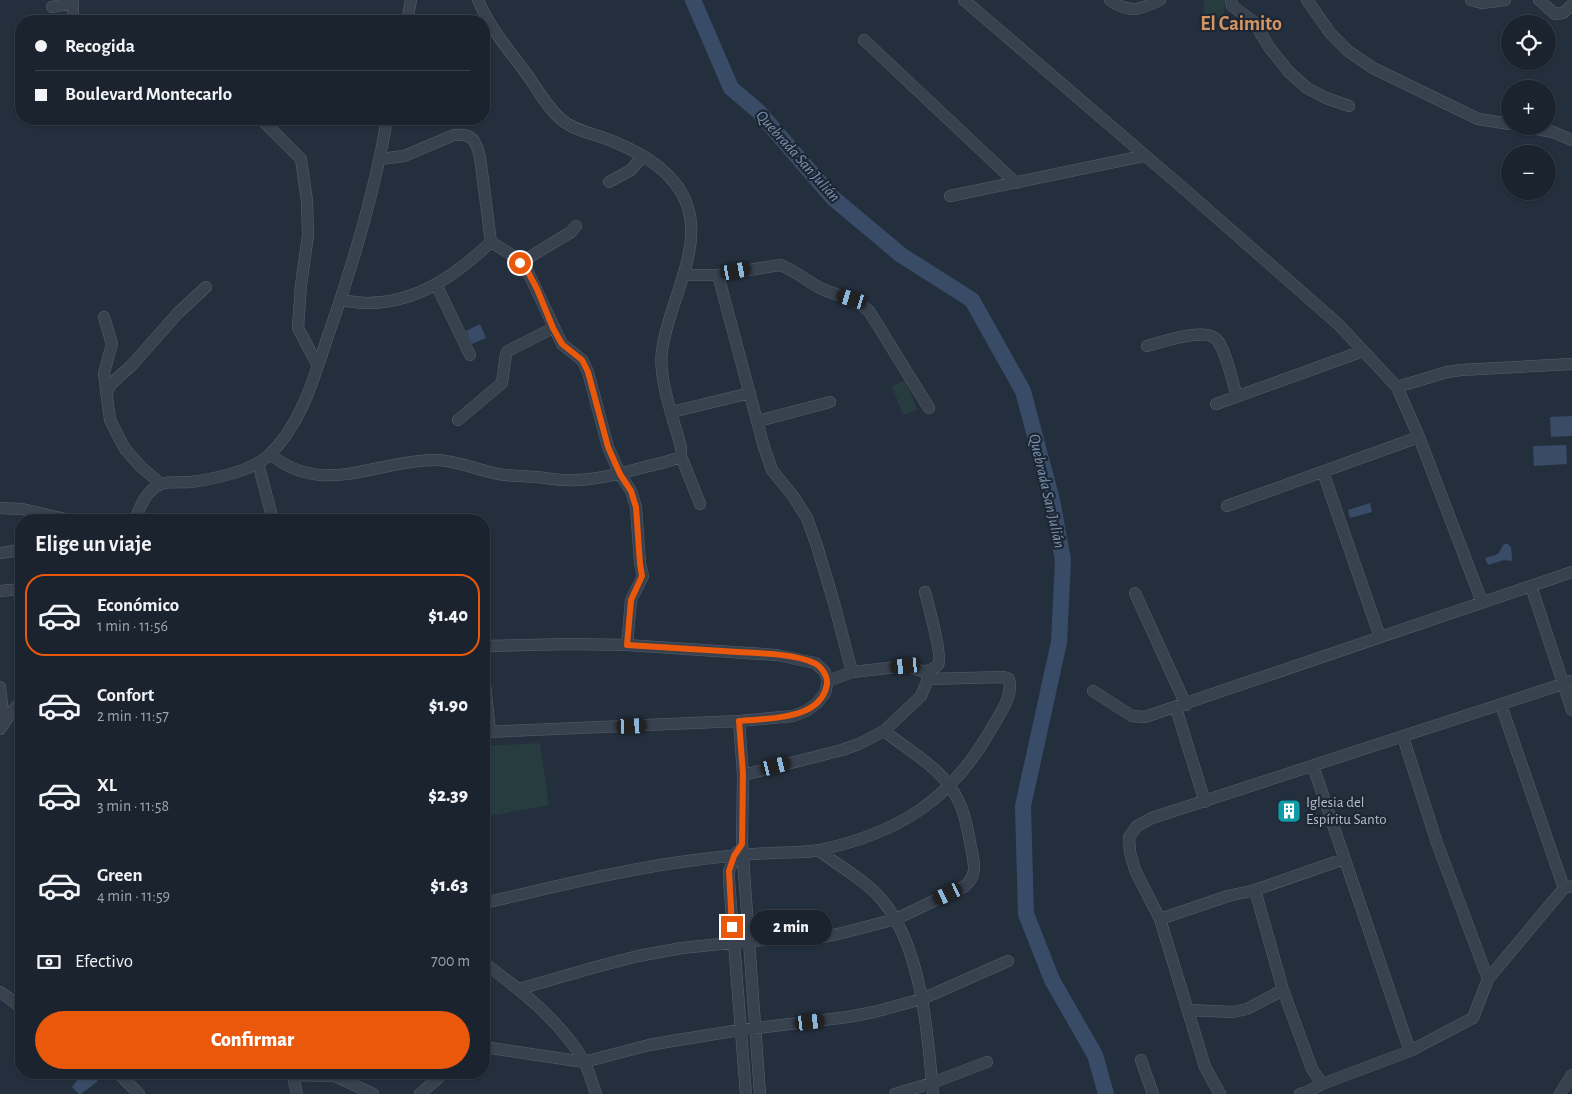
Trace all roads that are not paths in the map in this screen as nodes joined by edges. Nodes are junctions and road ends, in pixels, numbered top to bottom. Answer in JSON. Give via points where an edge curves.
{"nodes":[{"id":1,"x":411,"y":0,"type":"edge"},
{"id":2,"x":478,"y":0,"type":"edge"},
{"id":3,"x":964,"y":0,"type":"edge"},
{"id":4,"x":1110,"y":0,"type":"edge"},
{"id":5,"x":1160,"y":0,"type":"edge"},
{"id":6,"x":1231,"y":0,"type":"edge"},
{"id":7,"x":1307,"y":0,"type":"edge"},
{"id":8,"x":1471,"y":0,"type":"edge"},
{"id":9,"x":1505,"y":0,"type":"edge"},
{"id":10,"x":1539,"y":0,"type":"edge"},
{"id":11,"x":980,"y":5,"type":"edge"},
{"id":12,"x":1572,"y":5,"type":"edge"},
{"id":13,"x":52,"y":7,"type":"dead end"},
{"id":14,"x":73,"y":15,"type":"edge"},
{"id":15,"x":408,"y":15,"type":"edge"},
{"id":16,"x":484,"y":15,"type":"edge"},
{"id":17,"x":490,"y":24,"type":"edge"},
{"id":18,"x":864,"y":40,"type":"dead end"},
{"id":19,"x":1349,"y":106,"type":"dead end"},
{"id":20,"x":1501,"y":123,"type":"edge"},
{"id":21,"x":267,"y":125,"type":"edge"},
{"id":22,"x":386,"y":125,"type":"edge"},
{"id":23,"x":1556,"y":133,"type":"edge"},
{"id":24,"x":1572,"y":140,"type":"edge"},
{"id":25,"x":643,"y":156,"type":"junction"},
{"id":26,"x":1144,"y":156,"type":"junction"},
{"id":27,"x":380,"y":159,"type":"junction"},
{"id":28,"x":609,"y":182,"type":"dead end"},
{"id":29,"x":1016,"y":183,"type":"junction"},
{"id":30,"x":950,"y":196,"type":"dead end"},
{"id":31,"x":576,"y":226,"type":"dead end"},
{"id":32,"x":491,"y":242,"type":"junction"},
{"id":33,"x":520,"y":263,"type":"junction"},
{"id":34,"x":718,"y":274,"type":"junction"},
{"id":35,"x":683,"y":275,"type":"junction"},
{"id":36,"x":436,"y":284,"type":"junction"},
{"id":37,"x":206,"y":287,"type":"dead end"},
{"id":38,"x":340,"y":300,"type":"junction"},
{"id":39,"x":104,"y":317,"type":"dead end"},
{"id":40,"x":553,"y":328,"type":"junction"},
{"id":41,"x":1147,"y":346,"type":"dead end"},
{"id":42,"x":1363,"y":351,"type":"junction"},
{"id":43,"x":470,"y":355,"type":"dead end"},
{"id":44,"x":1572,"y":364,"type":"edge"},
{"id":45,"x":318,"y":366,"type":"junction"},
{"id":46,"x":1397,"y":387,"type":"junction"},
{"id":47,"x":106,"y":393,"type":"junction"},
{"id":48,"x":750,"y":393,"type":"junction"},
{"id":49,"x":1236,"y":396,"type":"junction"},
{"id":50,"x":830,"y":402,"type":"dead end"},
{"id":51,"x":1216,"y":404,"type":"dead end"},
{"id":52,"x":929,"y":408,"type":"dead end"},
{"id":53,"x":672,"y":412,"type":"junction"},
{"id":54,"x":458,"y":420,"type":"dead end"},
{"id":55,"x":758,"y":421,"type":"junction"},
{"id":56,"x":1418,"y":437,"type":"junction"},
{"id":57,"x":270,"y":454,"type":"junction"},
{"id":58,"x":681,"y":456,"type":"junction"},
{"id":59,"x":258,"y":464,"type":"junction"},
{"id":60,"x":1323,"y":472,"type":"junction"},
{"id":61,"x":620,"y":474,"type":"junction"},
{"id":62,"x":161,"y":484,"type":"junction"},
{"id":63,"x":700,"y":504,"type":"dead end"},
{"id":64,"x":1227,"y":506,"type":"dead end"},
{"id":65,"x":0,"y":508,"type":"edge"},
{"id":66,"x":44,"y":514,"type":"edge"},
{"id":67,"x":137,"y":514,"type":"edge"},
{"id":68,"x":271,"y":514,"type":"edge"},
{"id":69,"x":15,"y":551,"type":"edge"},
{"id":70,"x":0,"y":553,"type":"edge"},
{"id":71,"x":1572,"y":572,"type":"edge"},
{"id":72,"x":1531,"y":586,"type":"junction"},
{"id":73,"x":15,"y":590,"type":"edge"},
{"id":74,"x":0,"y":591,"type":"edge"},
{"id":75,"x":925,"y":592,"type":"dead end"},
{"id":76,"x":1135,"y":593,"type":"dead end"},
{"id":77,"x":1482,"y":602,"type":"junction"},
{"id":78,"x":1380,"y":637,"type":"junction"},
{"id":79,"x":627,"y":645,"type":"junction"},
{"id":80,"x":490,"y":646,"type":"edge"},
{"id":81,"x":852,"y":672,"type":"junction"},
{"id":82,"x":927,"y":676,"type":"junction"},
{"id":83,"x":828,"y":681,"type":"junction"},
{"id":84,"x":1568,"y":683,"type":"edge"},
{"id":85,"x":0,"y":687,"type":"edge"},
{"id":86,"x":1093,"y":691,"type":"dead end"},
{"id":87,"x":1501,"y":705,"type":"junction"},
{"id":88,"x":1181,"y":706,"type":"junction"},
{"id":89,"x":15,"y":708,"type":"edge"},
{"id":90,"x":1572,"y":710,"type":"edge"},
{"id":91,"x":739,"y":721,"type":"junction"},
{"id":92,"x":2,"y":726,"type":"edge"},
{"id":93,"x":884,"y":731,"type":"junction"},
{"id":94,"x":490,"y":732,"type":"edge"},
{"id":95,"x":1403,"y":737,"type":"junction"},
{"id":96,"x":1313,"y":766,"type":"junction"},
{"id":97,"x":743,"y":774,"type":"junction"},
{"id":98,"x":950,"y":786,"type":"junction"},
{"id":99,"x":1205,"y":802,"type":"junction"},
{"id":100,"x":818,"y":850,"type":"junction"},
{"id":101,"x":740,"y":852,"type":"junction"},
{"id":102,"x":1344,"y":859,"type":"junction"},
{"id":103,"x":1568,"y":887,"type":"edge"},
{"id":104,"x":1255,"y":890,"type":"junction"},
{"id":105,"x":490,"y":902,"type":"edge"},
{"id":106,"x":896,"y":919,"type":"junction"},
{"id":107,"x":1160,"y":919,"type":"junction"},
{"id":108,"x":749,"y":941,"type":"junction"},
{"id":109,"x":733,"y":943,"type":"junction"},
{"id":110,"x":1008,"y":960,"type":"dead end"},
{"id":111,"x":490,"y":967,"type":"edge"},
{"id":112,"x":1488,"y":979,"type":"junction"},
{"id":113,"x":519,"y":989,"type":"junction"},
{"id":114,"x":1283,"y":990,"type":"junction"},
{"id":115,"x":0,"y":992,"type":"edge"},
{"id":116,"x":922,"y":999,"type":"junction"},
{"id":117,"x":15,"y":1003,"type":"edge"},
{"id":118,"x":1188,"y":1010,"type":"junction"},
{"id":119,"x":754,"y":1029,"type":"junction"},
{"id":120,"x":740,"y":1030,"type":"junction"},
{"id":121,"x":490,"y":1048,"type":"edge"},
{"id":122,"x":1410,"y":1051,"type":"junction"},
{"id":123,"x":1141,"y":1060,"type":"dead end"},
{"id":124,"x":584,"y":1062,"type":"junction"},
{"id":125,"x":987,"y":1062,"type":"dead end"},
{"id":126,"x":1572,"y":1075,"type":"edge"},
{"id":127,"x":124,"y":1079,"type":"edge"},
{"id":128,"x":293,"y":1079,"type":"edge"},
{"id":129,"x":347,"y":1079,"type":"edge"},
{"id":130,"x":437,"y":1079,"type":"edge"},
{"id":131,"x":1322,"y":1084,"type":"junction"},
{"id":132,"x":932,"y":1089,"type":"edge"},
{"id":133,"x":139,"y":1094,"type":"edge"},
{"id":134,"x":297,"y":1094,"type":"edge"},
{"id":135,"x":373,"y":1094,"type":"edge"},
{"id":136,"x":420,"y":1094,"type":"edge"},
{"id":137,"x":596,"y":1094,"type":"edge"},
{"id":138,"x":746,"y":1094,"type":"edge"},
{"id":139,"x":760,"y":1094,"type":"edge"},
{"id":140,"x":895,"y":1094,"type":"edge"},
{"id":141,"x":1153,"y":1094,"type":"edge"},
{"id":142,"x":1220,"y":1094,"type":"edge"},
{"id":143,"x":1300,"y":1094,"type":"edge"},
{"id":144,"x":1560,"y":1094,"type":"edge"}],
"edges":[{"from":1,"to":15,"type":"street"},
{"from":2,"to":16,"type":"street"},
{"from":3,"to":11,"type":"street"},
{"from":4,"to":5,"type":"street","via":[[1120,8],[1132,10]]},
{"from":6,"to":19,"type":"street","via":[[1232,6],[1254,22],[1289,72],[1307,88]]},
{"from":7,"to":20,"type":"street","via":[[1332,34],[1373,68],[1478,119]]},
{"from":8,"to":9,"type":"street","via":[[1482,4]]},
{"from":10,"to":12,"type":"street","via":[[1555,14],[1563,13]]},
{"from":11,"to":26,"type":"street"},
{"from":13,"to":14,"type":"street","via":[[73,3]]},
{"from":17,"to":25,"type":"street","via":[[562,121]]},
{"from":18,"to":29,"type":"street"},
{"from":21,"to":45,"type":"street","via":[[301,159],[308,235],[298,328]]},
{"from":22,"to":27,"type":"street"},
{"from":23,"to":24,"type":"street"},
{"from":25,"to":28,"type":"street","via":[[631,170]]},
{"from":25,"to":35,"type":"street","via":[[668,176],[688,208],[691,243]]},
{"from":26,"to":29,"type":"street"},
{"from":26,"to":42,"type":"street","via":[[1338,324]]},
{"from":27,"to":32,"type":"street","via":[[404,156],[454,135],[470,136],[480,157]]},
{"from":27,"to":38,"type":"street","via":[[365,222]]},
{"from":29,"to":30,"type":"street"},
{"from":31,"to":33,"type":"street"},
{"from":32,"to":33,"type":"street"},
{"from":32,"to":36,"type":"street","via":[[468,264]]},
{"from":33,"to":40,"type":"street","via":[[537,289]]},
{"from":34,"to":35,"type":"street"},
{"from":34,"to":48,"type":"street"},
{"from":34,"to":52,"type":"street","via":[[780,265],[818,287],[861,304]]},
{"from":35,"to":53,"type":"street","via":[[661,353]]},
{"from":36,"to":38,"type":"street","via":[[398,300],[367,303]]},
{"from":36,"to":43,"type":"street"},
{"from":37,"to":47,"type":"street","via":[[178,313]]},
{"from":38,"to":45,"type":"street"},
{"from":39,"to":47,"type":"street","via":[[112,344],[104,373]]},
{"from":40,"to":54,"type":"street","via":[[508,351],[502,383]]},
{"from":40,"to":61,"type":"street","via":[[562,344],[582,360],[588,372],[604,433]]},
{"from":41,"to":49,"type":"street","via":[[1196,335],[1207,334],[1216,338]]},
{"from":42,"to":46,"type":"street"},
{"from":42,"to":49,"type":"street"},
{"from":44,"to":46,"type":"street","via":[[1461,370]]},
{"from":45,"to":57,"type":"street","via":[[293,424]]},
{"from":46,"to":56,"type":"street"},
{"from":47,"to":62,"type":"street","via":[[110,420],[124,450]]},
{"from":48,"to":53,"type":"street"},
{"from":48,"to":55,"type":"street"},
{"from":49,"to":51,"type":"street"},
{"from":50,"to":55,"type":"street"},
{"from":53,"to":58,"type":"street"},
{"from":55,"to":81,"type":"street","via":[[772,470],[807,518]]},
{"from":56,"to":60,"type":"street"},
{"from":56,"to":77,"type":"street"},
{"from":57,"to":59,"type":"street"},
{"from":57,"to":61,"type":"street","via":[[283,465],[325,476],[436,460],[508,476],[587,480]]},
{"from":58,"to":61,"type":"street"},
{"from":58,"to":63,"type":"street"},
{"from":59,"to":62,"type":"street","via":[[192,482]]},
{"from":59,"to":68,"type":"street"},
{"from":60,"to":64,"type":"street"},
{"from":60,"to":78,"type":"street"},
{"from":61,"to":79,"type":"street","via":[[636,507],[642,576],[631,600]]},
{"from":62,"to":67,"type":"street","via":[[142,502]]},
{"from":65,"to":66,"type":"street"},
{"from":69,"to":70,"type":"street"},
{"from":71,"to":72,"type":"street"},
{"from":72,"to":77,"type":"street"},
{"from":72,"to":84,"type":"street"},
{"from":73,"to":74,"type":"street"},
{"from":75,"to":82,"type":"street","via":[[939,663]]},
{"from":76,"to":88,"type":"street"},
{"from":77,"to":78,"type":"street"},
{"from":78,"to":88,"type":"street"},
{"from":79,"to":80,"type":"street"},
{"from":79,"to":83,"type":"street","via":[[801,659],[815,663],[824,671]]},
{"from":81,"to":82,"type":"street","via":[[906,666]]},
{"from":81,"to":83,"type":"street"},
{"from":82,"to":93,"type":"street","via":[[921,696]]},
{"from":82,"to":98,"type":"street","via":[[996,676],[1009,679],[1011,684],[1007,700],[983,743]]},
{"from":83,"to":91,"type":"street","via":[[825,693],[806,711],[793,716]]},
{"from":84,"to":87,"type":"street"},
{"from":84,"to":90,"type":"street"},
{"from":85,"to":92,"type":"street"},
{"from":86,"to":88,"type":"street","via":[[1132,716],[1145,718]]},
{"from":87,"to":95,"type":"street"},
{"from":87,"to":103,"type":"street"},
{"from":88,"to":99,"type":"street"},
{"from":89,"to":92,"type":"street"},
{"from":91,"to":94,"type":"street"},
{"from":91,"to":97,"type":"street"},
{"from":93,"to":97,"type":"street","via":[[842,750]]},
{"from":93,"to":98,"type":"street","via":[[940,774]]},
{"from":95,"to":96,"type":"street"},
{"from":95,"to":112,"type":"street","via":[[1437,842]]},
{"from":96,"to":99,"type":"street"},
{"from":96,"to":102,"type":"street"},
{"from":97,"to":101,"type":"street"},
{"from":98,"to":100,"type":"street","via":[[928,806],[888,829]]},
{"from":98,"to":106,"type":"street","via":[[966,823],[973,857],[972,880]]},
{"from":99,"to":107,"type":"street","via":[[1152,818],[1137,826],[1129,837],[1135,870]]},
{"from":100,"to":101,"type":"street"},
{"from":100,"to":106,"type":"street","via":[[871,889]]},
{"from":101,"to":105,"type":"street","via":[[618,873]]},
{"from":101,"to":108,"type":"street"},
{"from":101,"to":109,"type":"street","via":[[729,871]]},
{"from":102,"to":104,"type":"street"},
{"from":102,"to":122,"type":"street"},
{"from":103,"to":112,"type":"street"},
{"from":104,"to":107,"type":"street"},
{"from":104,"to":114,"type":"street"},
{"from":106,"to":108,"type":"street","via":[[824,937]]},
{"from":106,"to":116,"type":"street"},
{"from":107,"to":118,"type":"street"},
{"from":108,"to":109,"type":"street"},
{"from":108,"to":119,"type":"street"},
{"from":109,"to":113,"type":"street","via":[[638,956]]},
{"from":109,"to":120,"type":"street"},
{"from":110,"to":116,"type":"street"},
{"from":111,"to":113,"type":"street"},
{"from":112,"to":122,"type":"street","via":[[1473,1018]]},
{"from":113,"to":124,"type":"street","via":[[563,1033]]},
{"from":114,"to":118,"type":"street","via":[[1247,1009],[1234,1012]]},
{"from":114,"to":131,"type":"street","via":[[1312,1069]]},
{"from":115,"to":117,"type":"street"},
{"from":116,"to":119,"type":"street","via":[[848,1017]]},
{"from":116,"to":132,"type":"street"},
{"from":118,"to":142,"type":"street","via":[[1205,1067]]},
{"from":119,"to":120,"type":"street"},
{"from":119,"to":139,"type":"street"},
{"from":120,"to":124,"type":"street","via":[[649,1044]]},
{"from":120,"to":138,"type":"street"},
{"from":121,"to":124,"type":"street"},
{"from":122,"to":131,"type":"street"},
{"from":123,"to":141,"type":"street"},
{"from":124,"to":137,"type":"street"},
{"from":125,"to":132,"type":"street"},
{"from":126,"to":144,"type":"street"},
{"from":127,"to":133,"type":"street"},
{"from":128,"to":134,"type":"street"},
{"from":129,"to":135,"type":"street"},
{"from":130,"to":136,"type":"street"},
{"from":131,"to":143,"type":"street"},
{"from":132,"to":140,"type":"street"}]}
